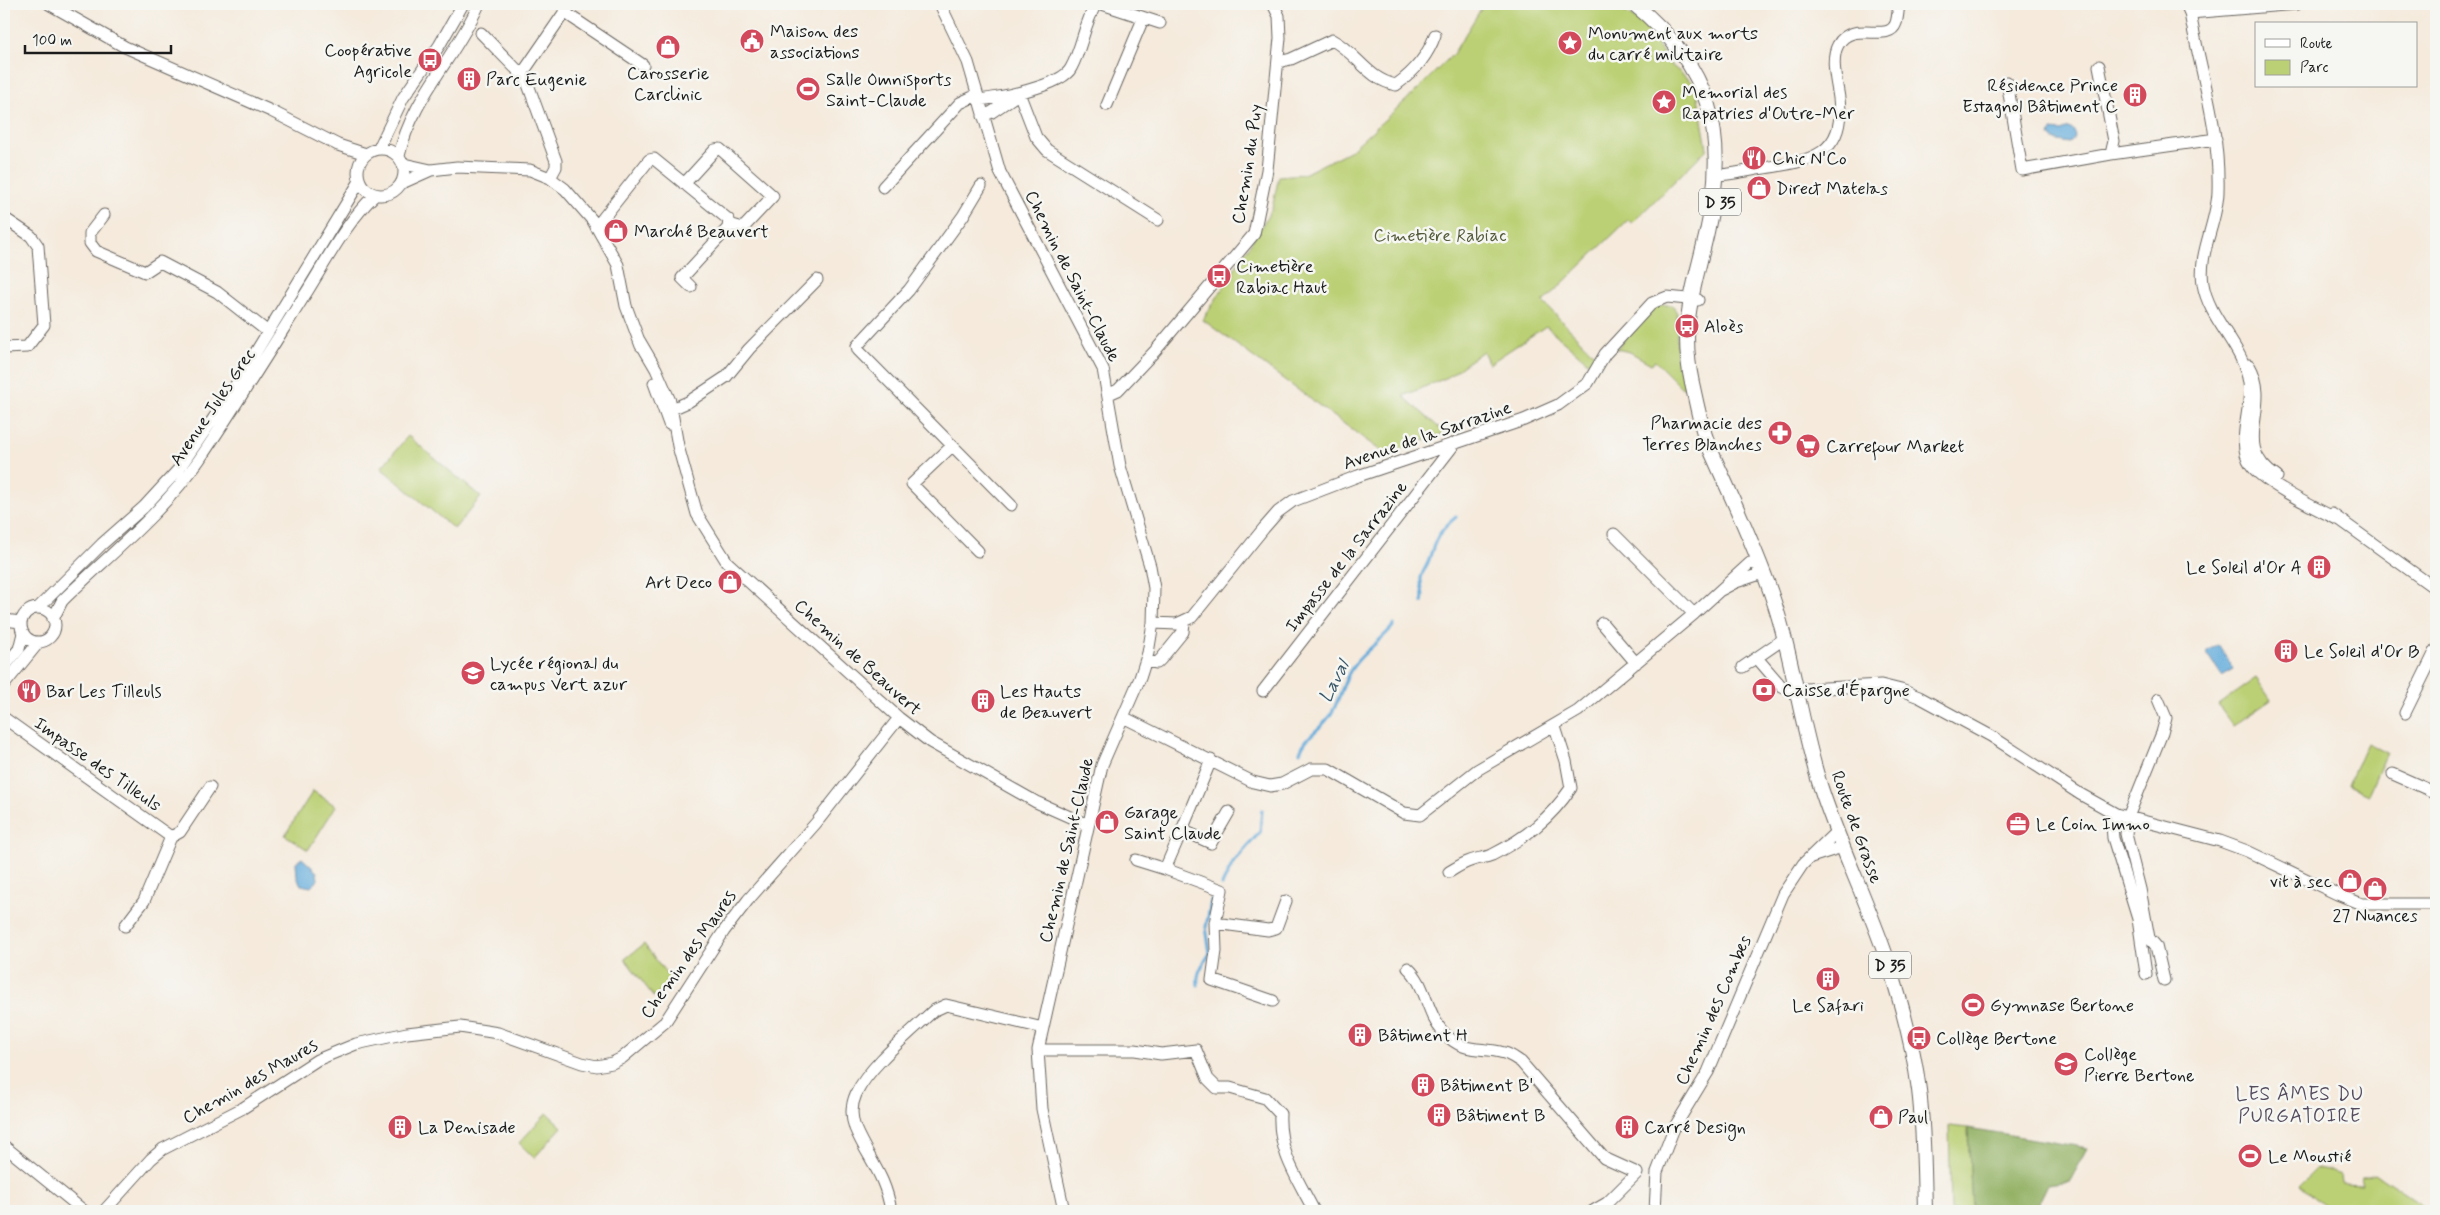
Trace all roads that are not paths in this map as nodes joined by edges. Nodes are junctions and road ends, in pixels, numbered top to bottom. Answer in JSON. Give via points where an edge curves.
{"nodes":[{"id":1,"x":49,"y":4,"type":"edge"},
{"id":2,"x":463,"y":4,"type":"edge"},
{"id":3,"x":479,"y":4,"type":"edge"},
{"id":4,"x":940,"y":4,"type":"edge"},
{"id":5,"x":1096,"y":4,"type":"edge"},
{"id":6,"x":1102,"y":4,"type":"edge"},
{"id":7,"x":1273,"y":4,"type":"edge"},
{"id":8,"x":1634,"y":4,"type":"edge"},
{"id":9,"x":1646,"y":4,"type":"edge"},
{"id":10,"x":1898,"y":4,"type":"edge"},
{"id":11,"x":2298,"y":4,"type":"edge"},
{"id":12,"x":567,"y":8,"type":"edge"},
{"id":13,"x":2188,"y":8,"type":"edge"},
{"id":14,"x":1143,"y":19,"type":"junction"},
{"id":15,"x":1160,"y":23,"type":"dead end"},
{"id":16,"x":481,"y":33,"type":"dead end"},
{"id":17,"x":1434,"y":35,"type":"dead end"},
{"id":18,"x":1278,"y":62,"type":"junction"},
{"id":19,"x":643,"y":65,"type":"dead end"},
{"id":20,"x":2099,"y":66,"type":"dead end"},
{"id":21,"x":522,"y":74,"type":"junction"},
{"id":22,"x":2007,"y":82,"type":"dead end"},
{"id":23,"x":1018,"y":94,"type":"junction"},
{"id":24,"x":978,"y":98,"type":"junction"},
{"id":25,"x":1108,"y":105,"type":"dead end"},
{"id":26,"x":983,"y":116,"type":"junction"},
{"id":27,"x":2216,"y":139,"type":"junction"},
{"id":28,"x":338,"y":145,"type":"junction"},
{"id":29,"x":379,"y":148,"type":"junction"},
{"id":30,"x":366,"y":154,"type":"junction"},
{"id":31,"x":2111,"y":154,"type":"junction"},
{"id":32,"x":401,"y":160,"type":"junction"},
{"id":33,"x":431,"y":170,"type":"junction"},
{"id":34,"x":1718,"y":174,"type":"junction"},
{"id":35,"x":359,"y":176,"type":"junction"},
{"id":36,"x":550,"y":178,"type":"junction"},
{"id":37,"x":402,"y":183,"type":"junction"},
{"id":38,"x":684,"y":184,"type":"junction"},
{"id":39,"x":981,"y":186,"type":"dead end"},
{"id":40,"x":883,"y":187,"type":"dead end"},
{"id":41,"x":376,"y":194,"type":"junction"},
{"id":42,"x":104,"y":215,"type":"dead end"},
{"id":43,"x":4,"y":218,"type":"edge"},
{"id":44,"x":1158,"y":220,"type":"dead end"},
{"id":45,"x":729,"y":224,"type":"junction"},
{"id":46,"x":596,"y":227,"type":"junction"},
{"id":47,"x":817,"y":280,"type":"dead end"},
{"id":48,"x":691,"y":287,"type":"dead end"},
{"id":49,"x":1693,"y":299,"type":"junction"},
{"id":50,"x":268,"y":332,"type":"junction"},
{"id":51,"x":639,"y":340,"type":"junction"},
{"id":52,"x":4,"y":348,"type":"edge"},
{"id":53,"x":1130,"y":376,"type":"junction"},
{"id":54,"x":1106,"y":381,"type":"junction"},
{"id":55,"x":1109,"y":394,"type":"junction"},
{"id":56,"x":672,"y":409,"type":"junction"},
{"id":57,"x":1456,"y":442,"type":"junction"},
{"id":58,"x":678,"y":446,"type":"junction"},
{"id":59,"x":952,"y":446,"type":"junction"},
{"id":60,"x":1011,"y":505,"type":"dead end"},
{"id":61,"x":1614,"y":534,"type":"dead end"},
{"id":62,"x":978,"y":551,"type":"dead end"},
{"id":63,"x":1761,"y":565,"type":"junction"},
{"id":64,"x":2436,"y":589,"type":"edge"},
{"id":65,"x":38,"y":608,"type":"junction"},
{"id":66,"x":1694,"y":614,"type":"junction"},
{"id":67,"x":54,"y":619,"type":"junction"},
{"id":68,"x":4,"y":620,"type":"edge"},
{"id":69,"x":1184,"y":622,"type":"junction"},
{"id":70,"x":1153,"y":623,"type":"junction"},
{"id":71,"x":1602,"y":623,"type":"dead end"},
{"id":72,"x":22,"y":628,"type":"junction"},
{"id":73,"x":1785,"y":638,"type":"junction"},
{"id":74,"x":40,"y":642,"type":"junction"},
{"id":75,"x":2436,"y":650,"type":"edge"},
{"id":76,"x":1757,"y":658,"type":"junction"},
{"id":77,"x":1146,"y":661,"type":"junction"},
{"id":78,"x":1636,"y":663,"type":"junction"},
{"id":79,"x":1743,"y":666,"type":"dead end"},
{"id":80,"x":4,"y":667,"type":"edge"},
{"id":81,"x":4,"y":686,"type":"edge"},
{"id":82,"x":1798,"y":690,"type":"junction"},
{"id":83,"x":1263,"y":691,"type":"dead end"},
{"id":84,"x":2158,"y":700,"type":"dead end"},
{"id":85,"x":2405,"y":713,"type":"dead end"},
{"id":86,"x":1123,"y":717,"type":"junction"},
{"id":87,"x":4,"y":718,"type":"edge"},
{"id":88,"x":899,"y":718,"type":"junction"},
{"id":89,"x":1555,"y":726,"type":"junction"},
{"id":90,"x":1211,"y":760,"type":"junction"},
{"id":91,"x":2393,"y":774,"type":"dead end"},
{"id":92,"x":210,"y":787,"type":"dead end"},
{"id":93,"x":2436,"y":794,"type":"edge"},
{"id":94,"x":1229,"y":812,"type":"dead end"},
{"id":95,"x":2116,"y":814,"type":"junction"},
{"id":96,"x":2128,"y":817,"type":"junction"},
{"id":97,"x":1088,"y":825,"type":"junction"},
{"id":98,"x":1182,"y":830,"type":"junction"},
{"id":99,"x":1836,"y":832,"type":"junction"},
{"id":100,"x":171,"y":837,"type":"junction"},
{"id":101,"x":1842,"y":847,"type":"junction"},
{"id":102,"x":1810,"y":858,"type":"junction"},
{"id":103,"x":1136,"y":860,"type":"dead end"},
{"id":104,"x":1165,"y":869,"type":"junction"},
{"id":105,"x":1449,"y":872,"type":"dead end"},
{"id":106,"x":1286,"y":901,"type":"dead end"},
{"id":107,"x":2436,"y":904,"type":"edge"},
{"id":108,"x":1215,"y":923,"type":"junction"},
{"id":109,"x":125,"y":926,"type":"dead end"},
{"id":110,"x":1408,"y":968,"type":"dead end"},
{"id":111,"x":2146,"y":974,"type":"dead end"},
{"id":112,"x":2164,"y":980,"type":"dead end"},
{"id":113,"x":1273,"y":1001,"type":"dead end"},
{"id":114,"x":1043,"y":1028,"type":"junction"},
{"id":115,"x":1038,"y":1050,"type":"junction"},
{"id":116,"x":4,"y":1146,"type":"edge"},
{"id":117,"x":84,"y":1211,"type":"edge"},
{"id":118,"x":104,"y":1211,"type":"edge"},
{"id":119,"x":891,"y":1211,"type":"edge"},
{"id":120,"x":1064,"y":1211,"type":"edge"},
{"id":121,"x":1314,"y":1211,"type":"edge"},
{"id":122,"x":1593,"y":1211,"type":"edge"},
{"id":123,"x":1655,"y":1211,"type":"edge"},
{"id":124,"x":1925,"y":1211,"type":"edge"}],
"edges":[{"from":1,"to":28,"type":"street","via":[[125,47],[271,111]]},
{"from":2,"to":29,"type":"street","via":[[403,98]]},
{"from":3,"to":32,"type":"street","via":[[416,109],[403,140]]},
{"from":4,"to":24,"type":"street","name":"Chemin de Saint-Claude","via":[[962,48]]},
{"from":5,"to":23,"type":"street","via":[[1070,70]]},
{"from":6,"to":14,"type":"street"},
{"from":7,"to":18,"type":"street","name":"Chemin du Puy","via":[[1279,16]]},
{"from":8,"to":34,"type":"main road","number":"D 35","via":[[1673,40],[1695,71],[1711,115]]},
{"from":9,"to":34,"type":"main road","number":"D 35","via":[[1691,53],[1708,82],[1720,128]]},
{"from":10,"to":34,"type":"street","via":[[1896,23],[1891,30],[1884,33],[1853,32],[1844,36],[1837,47],[1835,66],[1841,116],[1838,134],[1831,144],[1811,159]]},
{"from":11,"to":13,"type":"street"},
{"from":12,"to":19,"type":"street"},
{"from":12,"to":21,"type":"street"},
{"from":13,"to":27,"type":"street"},
{"from":14,"to":15,"type":"street"},
{"from":14,"to":25,"type":"street"},
{"from":16,"to":21,"type":"street"},
{"from":17,"to":18,"type":"street","via":[[1430,48],[1411,74],[1396,85],[1382,82],[1346,47],[1332,40]]},
{"from":18,"to":53,"type":"street","name":"Chemin du Puy","via":[[1267,170],[1254,234]]},
{"from":20,"to":31,"type":"street","via":[[2114,141]]},
{"from":21,"to":36,"type":"street","via":[[556,161]]},
{"from":22,"to":31,"type":"street","via":[[2022,170]]},
{"from":23,"to":24,"type":"street"},
{"from":23,"to":26,"type":"street"},
{"from":23,"to":44,"type":"street","via":[[1036,137],[1047,150]]},
{"from":24,"to":26,"type":"street","name":"Chemin de Saint-Claude"},
{"from":24,"to":40,"type":"street","via":[[960,103]]},
{"from":26,"to":54,"type":"street","name":"Chemin de Saint-Claude","via":[[1000,172],[1096,355]]},
{"from":27,"to":31,"type":"street"},
{"from":27,"to":64,"type":"street","via":[[2218,194],[2202,270],[2207,300],[2226,331],[2250,386],[2252,412],[2244,444],[2247,457],[2258,474],[2338,519]]},
{"from":28,"to":30,"type":"street"},
{"from":28,"to":35,"type":"street"},
{"from":29,"to":30,"type":"street"},
{"from":29,"to":32,"type":"street","via":[[387,149]]},
{"from":30,"to":35,"type":"street","via":[[361,159]]},
{"from":32,"to":33,"type":"street","name":"Chemin de Beauvert"},
{"from":32,"to":37,"type":"street"},
{"from":33,"to":36,"type":"street","name":"Chemin de Beauvert","via":[[508,167],[530,170]]},
{"from":33,"to":37,"type":"street","name":"Chemin de Beauvert"},
{"from":34,"to":49,"type":"main road","number":"D 35"},
{"from":35,"to":41,"type":"street","via":[[364,187]]},
{"from":35,"to":50,"type":"street","name":"Avenue Jules Grec"},
{"from":36,"to":46,"type":"street","name":"Chemin de Beauvert","via":[[565,189]]},
{"from":37,"to":41,"type":"street","via":[[392,193]]},
{"from":38,"to":45,"type":"street","via":[[729,220]]},
{"from":38,"to":45,"type":"street","via":[[715,150],[720,149],[773,196],[744,228]]},
{"from":38,"to":46,"type":"street","via":[[654,159],[649,160]]},
{"from":39,"to":59,"type":"street","via":[[909,290],[857,346]]},
{"from":41,"to":67,"type":"street","name":"Avenue Jules Grec","via":[[338,242],[247,388],[188,474],[165,502],[62,602]]},
{"from":42,"to":50,"type":"street","name":"Avenue Jules Grec","via":[[90,233],[90,244],[96,250],[145,272],[160,262],[217,292]]},
{"from":43,"to":52,"type":"street","via":[[31,236],[38,246],[44,325],[27,347]]},
{"from":45,"to":48,"type":"street","via":[[682,278]]},
{"from":46,"to":51,"type":"street","name":"Chemin de Beauvert","via":[[618,265],[626,306]]},
{"from":47,"to":56,"type":"street","via":[[749,349],[726,378]]},
{"from":49,"to":57,"type":"street","name":"Avenue de la Sarrazine","via":[[1667,297],[1652,303],[1605,354],[1588,383],[1571,398],[1524,420]]},
{"from":49,"to":63,"type":"main road","name":"Route de Grasse","number":"D 35","via":[[1687,359],[1700,419],[1710,450]]},
{"from":50,"to":65,"type":"street","name":"Avenue Jules Grec","via":[[178,470]]},
{"from":51,"to":56,"type":"street","name":"Chemin de Beauvert","via":[[656,369]]},
{"from":51,"to":58,"type":"street","name":"Chemin de Beauvert"},
{"from":53,"to":54,"type":"street"},
{"from":53,"to":55,"type":"street","name":"Chemin du Puy","via":[[1118,390]]},
{"from":54,"to":55,"type":"street","name":"Chemin de Saint-Claude"},
{"from":55,"to":70,"type":"street","name":"Chemin de Saint-Claude","via":[[1120,466],[1152,578]]},
{"from":56,"to":58,"type":"street","name":"Chemin de Beauvert"},
{"from":57,"to":69,"type":"street","name":"Avenue de la Sarrazine","via":[[1293,501],[1278,512],[1205,604]]},
{"from":57,"to":83,"type":"street","name":"Impasse de la Sarrazine"},
{"from":58,"to":88,"type":"street","name":"Chemin de Beauvert","via":[[697,514],[727,562]]},
{"from":59,"to":60,"type":"street"},
{"from":59,"to":62,"type":"street","via":[[912,484]]},
{"from":61,"to":66,"type":"street"},
{"from":63,"to":66,"type":"street","via":[[1757,575],[1721,590]]},
{"from":63,"to":73,"type":"main road","name":"Route de Grasse","number":"D 35"},
{"from":65,"to":67,"type":"street","via":[[50,613]]},
{"from":65,"to":72,"type":"street","via":[[27,612]]},
{"from":66,"to":78,"type":"street"},
{"from":67,"to":74,"type":"street","via":[[50,636]]},
{"from":68,"to":72,"type":"street"},
{"from":69,"to":70,"type":"street"},
{"from":69,"to":77,"type":"street","name":"Avenue de la Sarrazine","via":[[1183,632],[1161,659],[1157,663]]},
{"from":70,"to":77,"type":"street","name":"Chemin de Saint-Claude"},
{"from":71,"to":78,"type":"street"},
{"from":72,"to":74,"type":"street","via":[[33,641]]},
{"from":72,"to":80,"type":"street","via":[[19,649]]},
{"from":73,"to":76,"type":"street"},
{"from":73,"to":82,"type":"main road","name":"Route de Grasse","number":"D 35"},
{"from":74,"to":81,"type":"street"},
{"from":75,"to":85,"type":"street"},
{"from":76,"to":79,"type":"street"},
{"from":76,"to":82,"type":"street","via":[[1782,687]]},
{"from":77,"to":86,"type":"street","name":"Chemin de Saint-Claude"},
{"from":78,"to":89,"type":"street"},
{"from":82,"to":95,"type":"street","via":[[1881,685],[1910,693],[1991,736]]},
{"from":82,"to":99,"type":"main road","name":"Route de Grasse","number":"D 35","via":[[1810,751]]},
{"from":84,"to":96,"type":"street","via":[[2166,718],[2162,734]]},
{"from":86,"to":90,"type":"street"},
{"from":86,"to":97,"type":"street","name":"Chemin de Saint-Claude","via":[[1102,765]]},
{"from":87,"to":100,"type":"street","name":"Impasse des Tilleuls"},
{"from":88,"to":97,"type":"street","name":"Chemin de Beauvert","via":[[930,742],[980,771],[1036,802]]},
{"from":88,"to":118,"type":"street","name":"Chemin des Maures","via":[[816,823],[724,931],[665,1022],[622,1058],[598,1066],[582,1063],[498,1033],[460,1027],[407,1033],[356,1044],[318,1060],[243,1108],[162,1149]]},
{"from":89,"to":90,"type":"street","via":[[1477,770],[1420,815],[1404,813],[1328,769],[1311,769],[1282,784],[1270,786],[1253,782]]},
{"from":89,"to":105,"type":"street","via":[[1571,788],[1562,801],[1545,821],[1518,839],[1490,856],[1469,861]]},
{"from":90,"to":98,"type":"street"},
{"from":91,"to":93,"type":"street"},
{"from":92,"to":100,"type":"street","via":[[180,832]]},
{"from":94,"to":98,"type":"street","via":[[1211,843]]},
{"from":95,"to":96,"type":"street"},
{"from":95,"to":111,"type":"street","via":[[2112,838],[2138,920]]},
{"from":96,"to":107,"type":"street","via":[[2220,841],[2366,904]]},
{"from":96,"to":112,"type":"street","via":[[2128,846],[2149,938],[2156,946]]},
{"from":97,"to":114,"type":"street","name":"Chemin de Saint-Claude"},
{"from":98,"to":104,"type":"street"},
{"from":99,"to":101,"type":"main road","name":"Route de Grasse","number":"D 35"},
{"from":99,"to":102,"type":"street","name":"Chemin des Combes"},
{"from":100,"to":109,"type":"street","via":[[144,901]]},
{"from":101,"to":102,"type":"street","name":"Chemin des Combes"},
{"from":101,"to":124,"type":"main road","name":"Route de Grasse","number":"D 35","via":[[1890,967],[1912,1056],[1919,1090]]},
{"from":102,"to":123,"type":"street","name":"Chemin des Combes","via":[[1796,872],[1783,894],[1708,1072],[1674,1128],[1657,1172]]},
{"from":103,"to":104,"type":"street"},
{"from":104,"to":108,"type":"street","via":[[1222,890]]},
{"from":106,"to":108,"type":"street","via":[[1276,928],[1268,930]]},
{"from":108,"to":113,"type":"street","via":[[1212,980]]},
{"from":110,"to":122,"type":"street","via":[[1415,974],[1431,1014],[1443,1032],[1472,1050],[1506,1053],[1521,1062],[1604,1158],[1637,1173],[1607,1203]]},
{"from":114,"to":115,"type":"street","name":"Chemin de Saint-Claude"},
{"from":114,"to":119,"type":"street","via":[[946,1005],[933,1010],[868,1075],[855,1095],[851,1111],[855,1128],[879,1170]]},
{"from":115,"to":120,"type":"street","name":"Chemin de Saint-Claude","via":[[1042,1109]]},
{"from":115,"to":121,"type":"street","via":[[1135,1050],[1161,1054],[1196,1050],[1208,1080],[1217,1088],[1230,1088],[1265,1098],[1280,1114],[1283,1150]]},
{"from":116,"to":117,"type":"street"}]}
